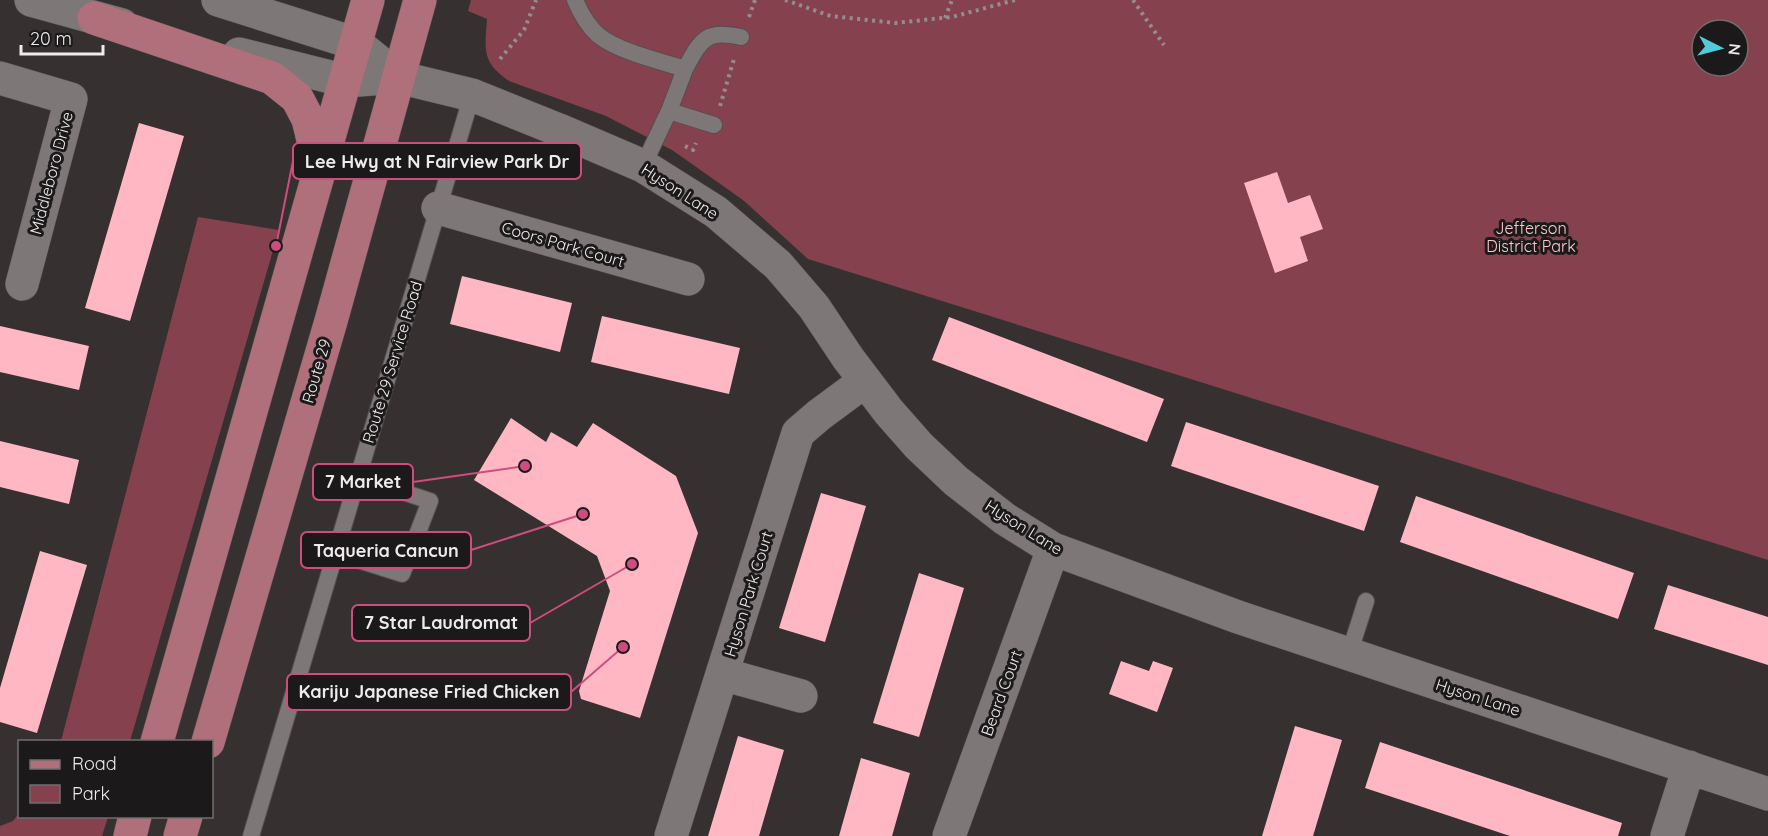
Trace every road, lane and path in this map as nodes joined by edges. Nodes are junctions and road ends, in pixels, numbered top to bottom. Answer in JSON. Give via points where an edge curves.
{"nodes":[{"id":1,"x":31,"y":0,"type":"edge"},
{"id":2,"x":218,"y":0,"type":"edge"},
{"id":3,"x":368,"y":0,"type":"edge"},
{"id":4,"x":420,"y":0,"type":"edge"},
{"id":5,"x":536,"y":0,"type":"edge"},
{"id":6,"x":575,"y":0,"type":"edge"},
{"id":7,"x":755,"y":0,"type":"edge"},
{"id":8,"x":785,"y":0,"type":"edge"},
{"id":9,"x":952,"y":0,"type":"edge"},
{"id":10,"x":1015,"y":0,"type":"edge"},
{"id":11,"x":1133,"y":0,"type":"edge"},
{"id":12,"x":749,"y":17,"type":"dead end"},
{"id":13,"x":94,"y":18,"type":"junction"},
{"id":14,"x":945,"y":18,"type":"junction"},
{"id":15,"x":739,"y":43,"type":"joint"},
{"id":16,"x":357,"y":44,"type":"junction"},
{"id":17,"x":1164,"y":45,"type":"dead end"},
{"id":18,"x":500,"y":59,"type":"dead end"},
{"id":19,"x":685,"y":69,"type":"junction"},
{"id":20,"x":398,"y":77,"type":"junction"},
{"id":21,"x":0,"y":78,"type":"edge"},
{"id":22,"x":346,"y":81,"type":"junction"},
{"id":23,"x":472,"y":95,"type":"junction"},
{"id":24,"x":719,"y":107,"type":"dead end"},
{"id":25,"x":669,"y":111,"type":"junction"},
{"id":26,"x":714,"y":125,"type":"dead end"},
{"id":27,"x":643,"y":166,"type":"junction"},
{"id":28,"x":438,"y":208,"type":"junction"},
{"id":29,"x":309,"y":210,"type":"junction"},
{"id":30,"x":688,"y":279,"type":"dead end"},
{"id":31,"x":22,"y":284,"type":"dead end"},
{"id":32,"x":865,"y":381,"type":"junction"},
{"id":33,"x":358,"y":477,"type":"junction"},
{"id":34,"x":1053,"y":549,"type":"junction"},
{"id":35,"x":336,"y":553,"type":"junction"},
{"id":36,"x":1366,"y":601,"type":"dead end"},
{"id":37,"x":1349,"y":654,"type":"junction"},
{"id":38,"x":722,"y":674,"type":"junction"},
{"id":39,"x":801,"y":696,"type":"dead end"},
{"id":40,"x":157,"y":740,"type":"edge"},
{"id":41,"x":208,"y":740,"type":"edge"},
{"id":42,"x":1689,"y":767,"type":"junction"},
{"id":43,"x":1768,"y":794,"type":"edge"},
{"id":44,"x":134,"y":818,"type":"edge"},
{"id":45,"x":185,"y":818,"type":"edge"},
{"id":46,"x":130,"y":836,"type":"edge"},
{"id":47,"x":180,"y":836,"type":"edge"},
{"id":48,"x":251,"y":836,"type":"edge"},
{"id":49,"x":671,"y":836,"type":"edge"},
{"id":50,"x":949,"y":836,"type":"edge"},
{"id":51,"x":1667,"y":836,"type":"edge"}],
"edges":[{"from":1,"to":13,"type":"street"},
{"from":2,"to":16,"type":"street"},
{"from":3,"to":16,"type":"main road"},
{"from":4,"to":20,"type":"main road","name":"Route 29"},
{"from":5,"to":18,"type":"path","via":[[524,30]]},
{"from":6,"to":19,"type":"lane","via":[[599,36]]},
{"from":7,"to":12,"type":"path"},
{"from":8,"to":14,"type":"path","via":[[831,16],[895,23]]},
{"from":9,"to":14,"type":"path"},
{"from":10,"to":14,"type":"path"},
{"from":11,"to":17,"type":"path"},
{"from":13,"to":22,"type":"street"},
{"from":13,"to":29,"type":"main road","via":[[272,78],[297,98],[313,140]]},
{"from":15,"to":19,"type":"lane","via":[[724,33],[713,35],[699,43]]},
{"from":15,"to":24,"type":"path"},
{"from":16,"to":20,"type":"street"},
{"from":16,"to":22,"type":"main road"},
{"from":19,"to":25,"type":"lane"},
{"from":20,"to":22,"type":"street"},
{"from":20,"to":23,"type":"street","name":"Hyson Lane"},
{"from":20,"to":41,"type":"main road","name":"Route 29"},
{"from":21,"to":31,"type":"street","name":"Middleboro Drive","via":[[71,99]]},
{"from":22,"to":29,"type":"main road"},
{"from":23,"to":27,"type":"street","name":"Hyson Lane"},
{"from":23,"to":28,"type":"lane","name":"Route 29 Service Road"},
{"from":25,"to":26,"type":"lane"},
{"from":25,"to":27,"type":"lane"},
{"from":27,"to":32,"type":"street","name":"Hyson Lane","via":[[716,212],[778,265],[814,307]]},
{"from":28,"to":30,"type":"street","name":"Coors Park Court"},
{"from":28,"to":33,"type":"lane","name":"Route 29 Service Road"},
{"from":29,"to":40,"type":"main road"},
{"from":32,"to":34,"type":"street","name":"Hyson Lane","via":[[919,447],[956,481]]},
{"from":32,"to":38,"type":"street","name":"Hyson Park Court","via":[[798,433]]},
{"from":33,"to":35,"type":"lane","name":"Route 29 Service Road"},
{"from":33,"to":35,"type":"lane","via":[[430,501],[402,574]]},
{"from":34,"to":37,"type":"street","name":"Hyson Lane"},
{"from":34,"to":50,"type":"street","name":"Beard Court"},
{"from":35,"to":48,"type":"lane","name":"Route 29 Service Road"},
{"from":36,"to":37,"type":"lane"},
{"from":37,"to":42,"type":"street","name":"Hyson Lane"},
{"from":38,"to":39,"type":"street"},
{"from":38,"to":49,"type":"street","name":"Hyson Park Court"},
{"from":42,"to":43,"type":"street","name":"Hyson Lane"},
{"from":42,"to":51,"type":"street"},
{"from":44,"to":46,"type":"main road"},
{"from":45,"to":47,"type":"main road"}]}
